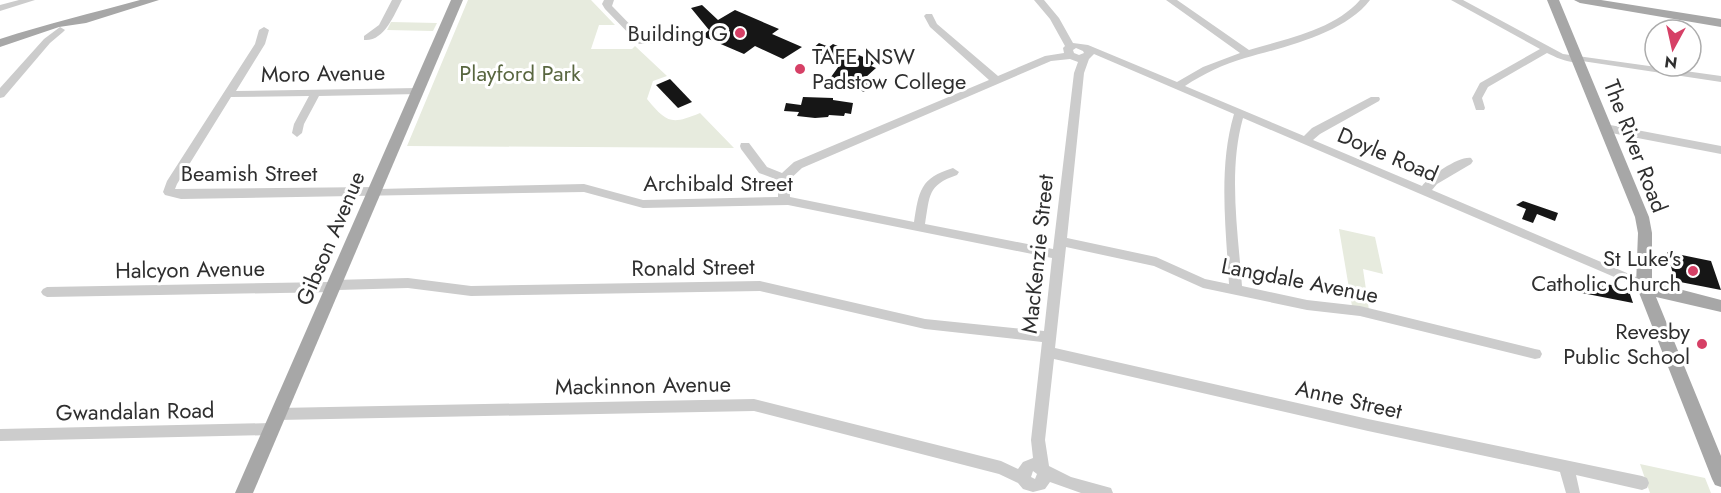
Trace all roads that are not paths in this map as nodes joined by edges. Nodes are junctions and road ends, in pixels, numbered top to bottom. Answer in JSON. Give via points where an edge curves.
{"nodes":[{"id":1,"x":30,"y":0,"type":"edge"},
{"id":2,"x":153,"y":0,"type":"edge"},
{"id":3,"x":397,"y":0,"type":"edge"},
{"id":4,"x":457,"y":0,"type":"edge"},
{"id":5,"x":608,"y":0,"type":"edge"},
{"id":6,"x":616,"y":0,"type":"edge"},
{"id":7,"x":1039,"y":0,"type":"edge"},
{"id":8,"x":1191,"y":0,"type":"edge"},
{"id":9,"x":1365,"y":0,"type":"edge"},
{"id":10,"x":1456,"y":0,"type":"edge"},
{"id":11,"x":1553,"y":0,"type":"edge"},
{"id":12,"x":1580,"y":0,"type":"edge"},
{"id":13,"x":1175,"y":3,"type":"edge"},
{"id":14,"x":0,"y":8,"type":"edge"},
{"id":15,"x":929,"y":16,"type":"dead end"},
{"id":16,"x":1721,"y":23,"type":"edge"},
{"id":17,"x":55,"y":30,"type":"junction"},
{"id":18,"x":264,"y":30,"type":"dead end"},
{"id":19,"x":367,"y":38,"type":"dead end"},
{"id":20,"x":656,"y":42,"type":"dead end"},
{"id":21,"x":0,"y":44,"type":"edge"},
{"id":22,"x":1545,"y":51,"type":"junction"},
{"id":23,"x":1077,"y":52,"type":"junction"},
{"id":24,"x":1248,"y":54,"type":"junction"},
{"id":25,"x":1577,"y":58,"type":"junction"},
{"id":26,"x":996,"y":80,"type":"junction"},
{"id":27,"x":1721,"y":80,"type":"edge"},
{"id":28,"x":1177,"y":87,"type":"junction"},
{"id":29,"x":418,"y":91,"type":"junction"},
{"id":30,"x":316,"y":92,"type":"junction"},
{"id":31,"x":228,"y":94,"type":"junction"},
{"id":32,"x":0,"y":95,"type":"edge"},
{"id":33,"x":1375,"y":99,"type":"dead end"},
{"id":34,"x":1480,"y":108,"type":"dead end"},
{"id":35,"x":1239,"y":114,"type":"junction"},
{"id":36,"x":1605,"y":128,"type":"junction"},
{"id":37,"x":297,"y":133,"type":"dead end"},
{"id":38,"x":1305,"y":141,"type":"junction"},
{"id":39,"x":745,"y":146,"type":"dead end"},
{"id":40,"x":1721,"y":150,"type":"edge"},
{"id":41,"x":1467,"y":161,"type":"dead end"},
{"id":42,"x":952,"y":172,"type":"dead end"},
{"id":43,"x":784,"y":178,"type":"junction"},
{"id":44,"x":374,"y":192,"type":"junction"},
{"id":45,"x":1424,"y":192,"type":"junction"},
{"id":46,"x":784,"y":201,"type":"junction"},
{"id":47,"x":919,"y":227,"type":"junction"},
{"id":48,"x":1060,"y":241,"type":"junction"},
{"id":49,"x":1058,"y":255,"type":"junction"},
{"id":50,"x":1644,"y":285,"type":"junction"},
{"id":51,"x":334,"y":286,"type":"junction"},
{"id":52,"x":1236,"y":290,"type":"junction"},
{"id":53,"x":47,"y":292,"type":"dead end"},
{"id":54,"x":1721,"y":306,"type":"edge"},
{"id":55,"x":1049,"y":337,"type":"junction"},
{"id":56,"x":1048,"y":352,"type":"junction"},
{"id":57,"x":1535,"y":354,"type":"dead end"},
{"id":58,"x":275,"y":422,"type":"junction"},
{"id":59,"x":0,"y":435,"type":"edge"},
{"id":60,"x":1566,"y":467,"type":"junction"},
{"id":61,"x":1033,"y":479,"type":"edge"},
{"id":62,"x":1721,"y":479,"type":"edge"},
{"id":63,"x":1642,"y":483,"type":"dead end"},
{"id":64,"x":244,"y":493,"type":"edge"},
{"id":65,"x":1106,"y":493,"type":"edge"},
{"id":66,"x":1573,"y":493,"type":"edge"}],
"edges":[{"from":1,"to":14,"type":"street"},
{"from":2,"to":17,"type":"main road"},
{"from":3,"to":19,"type":"street","via":[[383,27]]},
{"from":4,"to":29,"type":"main road","name":"Gibson Avenue"},
{"from":5,"to":6,"type":"street"},
{"from":5,"to":20,"type":"street","via":[[607,4],[642,42]]},
{"from":7,"to":23,"type":"street"},
{"from":8,"to":13,"type":"street"},
{"from":9,"to":24,"type":"street","via":[[1352,13],[1289,42]]},
{"from":10,"to":22,"type":"street"},
{"from":11,"to":25,"type":"main road","name":"The River Road"},
{"from":12,"to":16,"type":"main road"},
{"from":13,"to":24,"type":"street"},
{"from":15,"to":26,"type":"street","via":[[933,25]]},
{"from":17,"to":21,"type":"main road"},
{"from":17,"to":32,"type":"street"},
{"from":18,"to":31,"type":"street","name":"Beamish Street","via":[[260,44]]},
{"from":22,"to":25,"type":"street","via":[[1559,60]]},
{"from":22,"to":34,"type":"street","via":[[1484,85],[1477,98]]},
{"from":23,"to":26,"type":"street","name":"Doyle Road","via":[[1049,58]]},
{"from":23,"to":28,"type":"street","name":"Doyle Road","via":[[1116,62]]},
{"from":23,"to":48,"type":"street","name":"MacKenzie Street","via":[[1079,73]]},
{"from":24,"to":28,"type":"street"},
{"from":25,"to":27,"type":"street"},
{"from":25,"to":36,"type":"main road","name":"The River Road"},
{"from":26,"to":43,"type":"street","name":"Doyle Road","via":[[802,163]]},
{"from":28,"to":35,"type":"street","name":"Doyle Road"},
{"from":29,"to":30,"type":"street","name":"Moro Avenue"},
{"from":29,"to":44,"type":"main road","name":"Gibson Avenue"},
{"from":30,"to":31,"type":"street","name":"Moro Avenue"},
{"from":30,"to":37,"type":"street"},
{"from":31,"to":44,"type":"street","name":"Beamish Street","via":[[171,183],[172,194]]},
{"from":33,"to":38,"type":"street","via":[[1316,130]]},
{"from":35,"to":38,"type":"street","name":"Doyle Road"},
{"from":35,"to":52,"type":"street","via":[[1232,184]]},
{"from":36,"to":40,"type":"street"},
{"from":36,"to":50,"type":"main road","name":"The River Road","via":[[1643,222]]},
{"from":38,"to":45,"type":"street","name":"Doyle Road"},
{"from":39,"to":43,"type":"street","via":[[763,170]]},
{"from":41,"to":45,"type":"street","via":[[1433,181]]},
{"from":42,"to":47,"type":"street","via":[[928,183]]},
{"from":43,"to":46,"type":"street"},
{"from":44,"to":46,"type":"street","name":"Archibald Street","via":[[584,188],[643,204]]},
{"from":44,"to":51,"type":"main road","name":"Gibson Avenue"},
{"from":45,"to":50,"type":"street","name":"Doyle Road"},
{"from":46,"to":47,"type":"street","name":"Archibald Street"},
{"from":47,"to":49,"type":"street","name":"Archibald Street"},
{"from":48,"to":49,"type":"street","name":"MacKenzie Street"},
{"from":48,"to":52,"type":"street","name":"Langdale Avenue","via":[[1150,260],[1195,281]]},
{"from":49,"to":55,"type":"street","name":"MacKenzie Street"},
{"from":50,"to":54,"type":"main road"},
{"from":50,"to":62,"type":"main road","name":"The River Road"},
{"from":51,"to":53,"type":"street","name":"Halcyon Avenue"},
{"from":51,"to":55,"type":"street","name":"Ronald Street","via":[[408,284],[471,291],[760,286],[925,324]]},
{"from":51,"to":58,"type":"main road","name":"Gibson Avenue"},
{"from":52,"to":57,"type":"street","name":"Langdale Avenue","via":[[1306,305],[1360,311]]},
{"from":55,"to":56,"type":"street","name":"MacKenzie Street"},
{"from":56,"to":60,"type":"street","name":"Anne Street"},
{"from":56,"to":61,"type":"street","name":"MacKenzie Street"},
{"from":58,"to":59,"type":"street","name":"Gwandalan Road"},
{"from":58,"to":61,"type":"street","name":"Mackinnon Avenue","via":[[754,405]]},
{"from":58,"to":64,"type":"main road","name":"Gibson Avenue"},
{"from":60,"to":63,"type":"street","name":"Anne Street"},
{"from":60,"to":66,"type":"street"},
{"from":61,"to":65,"type":"street"}]}
